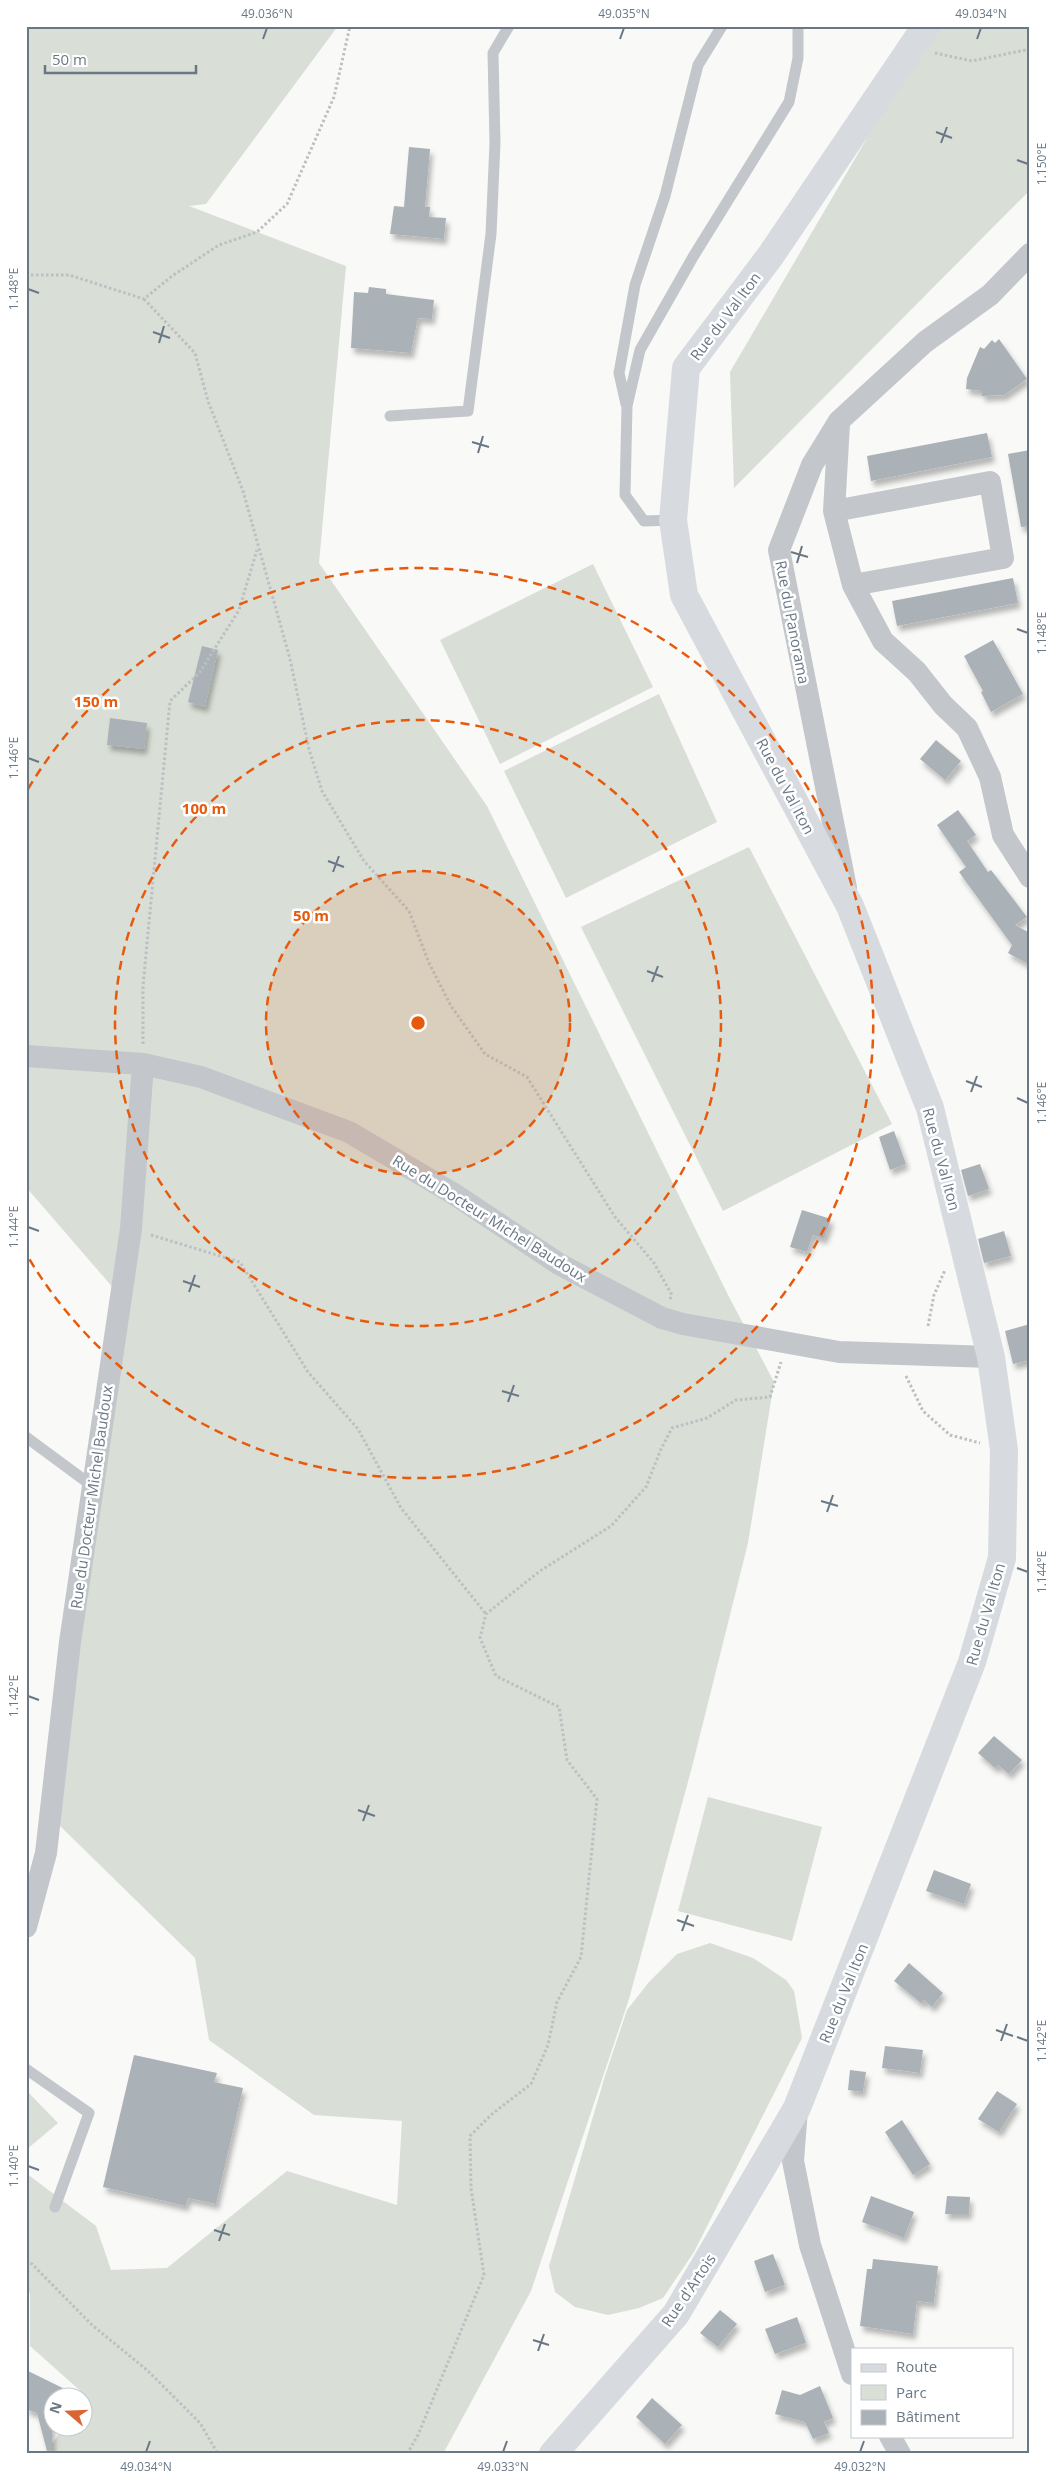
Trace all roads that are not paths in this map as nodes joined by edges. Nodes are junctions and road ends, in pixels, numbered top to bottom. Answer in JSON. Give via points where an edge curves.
{"nodes":[{"id":1,"x":509,"y":26,"type":"edge"},
{"id":2,"x":722,"y":26,"type":"edge"},
{"id":3,"x":798,"y":26,"type":"edge"},
{"id":4,"x":923,"y":33,"type":"edge"},
{"id":5,"x":1030,"y":254,"type":"edge"},
{"id":6,"x":627,"y":406,"type":"junction"},
{"id":7,"x":390,"y":416,"type":"dead end"},
{"id":8,"x":839,"y":420,"type":"junction"},
{"id":9,"x":834,"y":511,"type":"junction"},
{"id":10,"x":673,"y":520,"type":"junction"},
{"id":11,"x":853,"y":585,"type":"junction"},
{"id":12,"x":1030,"y":877,"type":"edge"},
{"id":13,"x":850,"y":906,"type":"junction"},
{"id":14,"x":26,"y":1056,"type":"edge"},
{"id":15,"x":143,"y":1064,"type":"junction"},
{"id":16,"x":992,"y":1357,"type":"junction"},
{"id":17,"x":26,"y":1437,"type":"edge"},
{"id":18,"x":92,"y":1486,"type":"junction"},
{"id":19,"x":26,"y":1927,"type":"edge"},
{"id":20,"x":26,"y":2069,"type":"edge"},
{"id":21,"x":797,"y":2108,"type":"junction"},
{"id":22,"x":757,"y":2178,"type":"junction"},
{"id":23,"x":798,"y":2186,"type":"junction"},
{"id":24,"x":55,"y":2206,"type":"dead end"},
{"id":25,"x":851,"y":2371,"type":"edge"},
{"id":26,"x":891,"y":2438,"type":"edge"},
{"id":27,"x":553,"y":2454,"type":"edge"},
{"id":28,"x":900,"y":2454,"type":"edge"}],
"edges":[{"from":1,"to":7,"type":"lane","via":[[493,53],[495,143],[491,234],[468,411]]},
{"from":2,"to":6,"type":"lane","via":[[698,65],[665,196],[635,285],[619,373]]},
{"from":3,"to":6,"type":"lane","via":[[798,58],[789,102],[640,350]]},
{"from":4,"to":10,"type":"street","name":"Rue du Val Iton","via":[[771,254],[686,368]]},
{"from":5,"to":8,"type":"street","name":"Rue du Panorama","via":[[990,295],[925,342]]},
{"from":6,"to":10,"type":"lane","via":[[626,495],[644,521]]},
{"from":8,"to":9,"type":"street"},
{"from":8,"to":13,"type":"street","name":"Rue du Panorama","via":[[812,465],[779,550]]},
{"from":9,"to":11,"type":"street"},
{"from":9,"to":11,"type":"street","via":[[990,482],[1003,558]]},
{"from":10,"to":13,"type":"street","name":"Rue du Val Iton","via":[[684,595]]},
{"from":11,"to":12,"type":"street","via":[[883,641],[917,672],[943,705],[967,728],[990,777],[1004,835]]},
{"from":13,"to":16,"type":"street","name":"Rue du Val Iton","via":[[930,1108]]},
{"from":14,"to":15,"type":"street","name":"Rue du Docteur Michel Baudoux"},
{"from":15,"to":16,"type":"street","name":"Rue du Docteur Michel Baudoux","via":[[201,1077],[349,1132],[454,1194],[559,1264],[662,1318],[839,1352]]},
{"from":15,"to":18,"type":"street","name":"Rue du Docteur Michel Baudoux","via":[[131,1229]]},
{"from":16,"to":21,"type":"street","name":"Rue du Val Iton","via":[[1004,1450],[1002,1558],[972,1662]]},
{"from":17,"to":18,"type":"lane"},
{"from":18,"to":19,"type":"street","name":"Rue du Docteur Michel Baudoux","via":[[46,1853]]},
{"from":20,"to":24,"type":"lane","via":[[89,2113]]},
{"from":21,"to":22,"type":"street","name":"Rue d'Artois"},
{"from":21,"to":23,"type":"street","name":"Rue du Val Iton","via":[[793,2161]]},
{"from":22,"to":23,"type":"street","via":[[767,2173],[780,2174]]},
{"from":22,"to":27,"type":"street","name":"Rue d'Artois","via":[[676,2314]]},
{"from":23,"to":25,"type":"street","name":"Rue du Val Iton","via":[[817,2272]]},
{"from":26,"to":28,"type":"street"}]}
